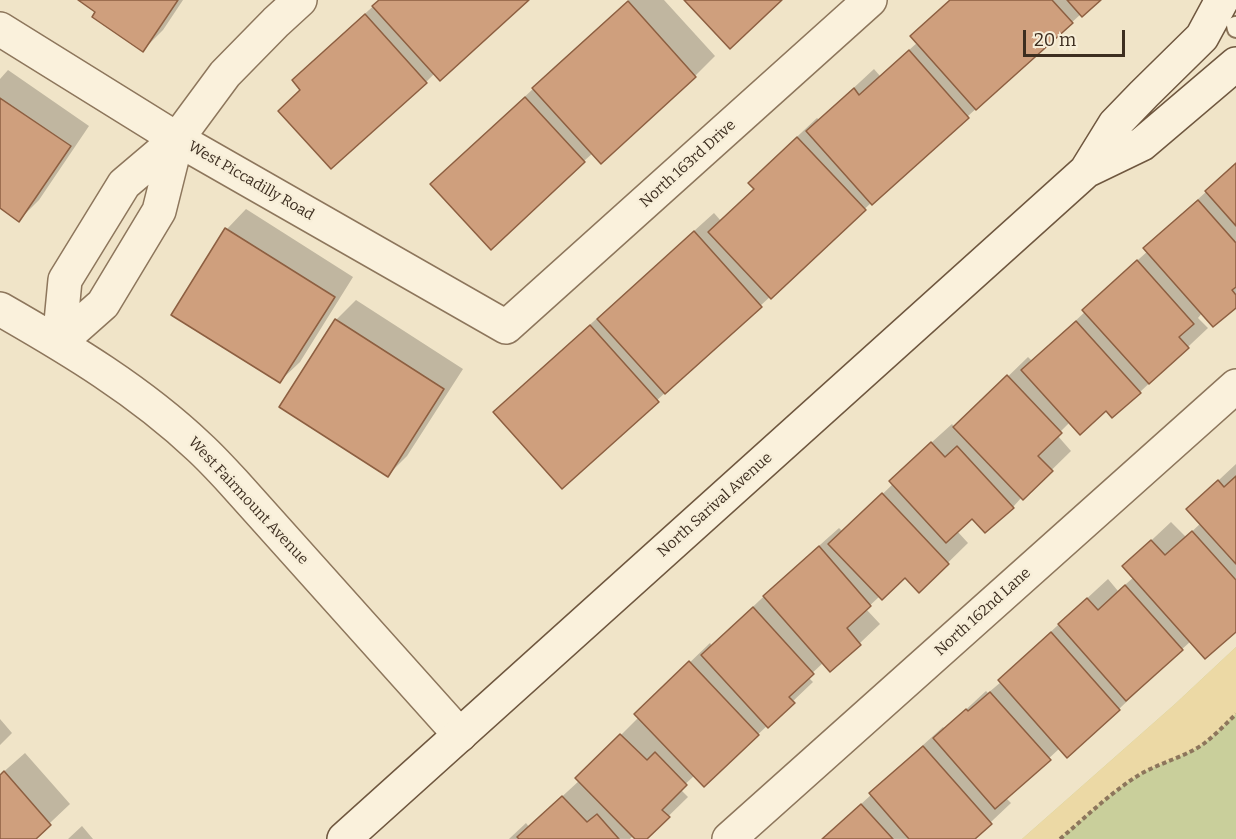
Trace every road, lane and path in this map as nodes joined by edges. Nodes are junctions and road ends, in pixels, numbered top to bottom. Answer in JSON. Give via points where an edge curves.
{"nodes":[{"id":1,"x":300,"y":0,"type":"edge"},
{"id":2,"x":870,"y":0,"type":"edge"},
{"id":3,"x":1232,"y":20,"type":"edge"},
{"id":4,"x":0,"y":28,"type":"edge"},
{"id":5,"x":1236,"y":64,"type":"edge"},
{"id":6,"x":177,"y":139,"type":"junction"},
{"id":7,"x":1086,"y":171,"type":"junction"},
{"id":8,"x":0,"y":309,"type":"edge"},
{"id":9,"x":506,"y":327,"type":"joint"},
{"id":10,"x":58,"y":342,"type":"junction"},
{"id":11,"x":1236,"y":386,"type":"edge"},
{"id":12,"x":1236,"y":714,"type":"edge"},
{"id":13,"x":460,"y":735,"type":"junction"},
{"id":14,"x":344,"y":839,"type":"edge"},
{"id":15,"x":729,"y":839,"type":"edge"},
{"id":16,"x":1060,"y":839,"type":"edge"}],
"edges":[{"from":1,"to":6,"type":"street","via":[[225,74]]},
{"from":2,"to":9,"type":"street","name":"North 163rd Drive"},
{"from":3,"to":7,"type":"street","name":"North Sarival Avenue","via":[[1202,37],[1115,124]]},
{"from":4,"to":6,"type":"street","name":"West Piccadilly Road"},
{"from":5,"to":7,"type":"street","name":"North Sarival Avenue","via":[[1142,144]]},
{"from":6,"to":9,"type":"street","name":"West Piccadilly Road"},
{"from":6,"to":10,"type":"street","via":[[159,211],[103,304]]},
{"from":6,"to":10,"type":"street","via":[[124,184],[66,280]]},
{"from":7,"to":13,"type":"street","name":"North Sarival Avenue"},
{"from":8,"to":10,"type":"street","name":"West Fairmount Avenue"},
{"from":10,"to":13,"type":"street","name":"West Fairmount Avenue","via":[[114,379],[199,446]]},
{"from":11,"to":15,"type":"street","name":"North 162nd Lane"},
{"from":12,"to":16,"type":"path","via":[[1201,745],[1156,766],[1107,798]]},
{"from":13,"to":14,"type":"street","name":"North Sarival Avenue"}]}
